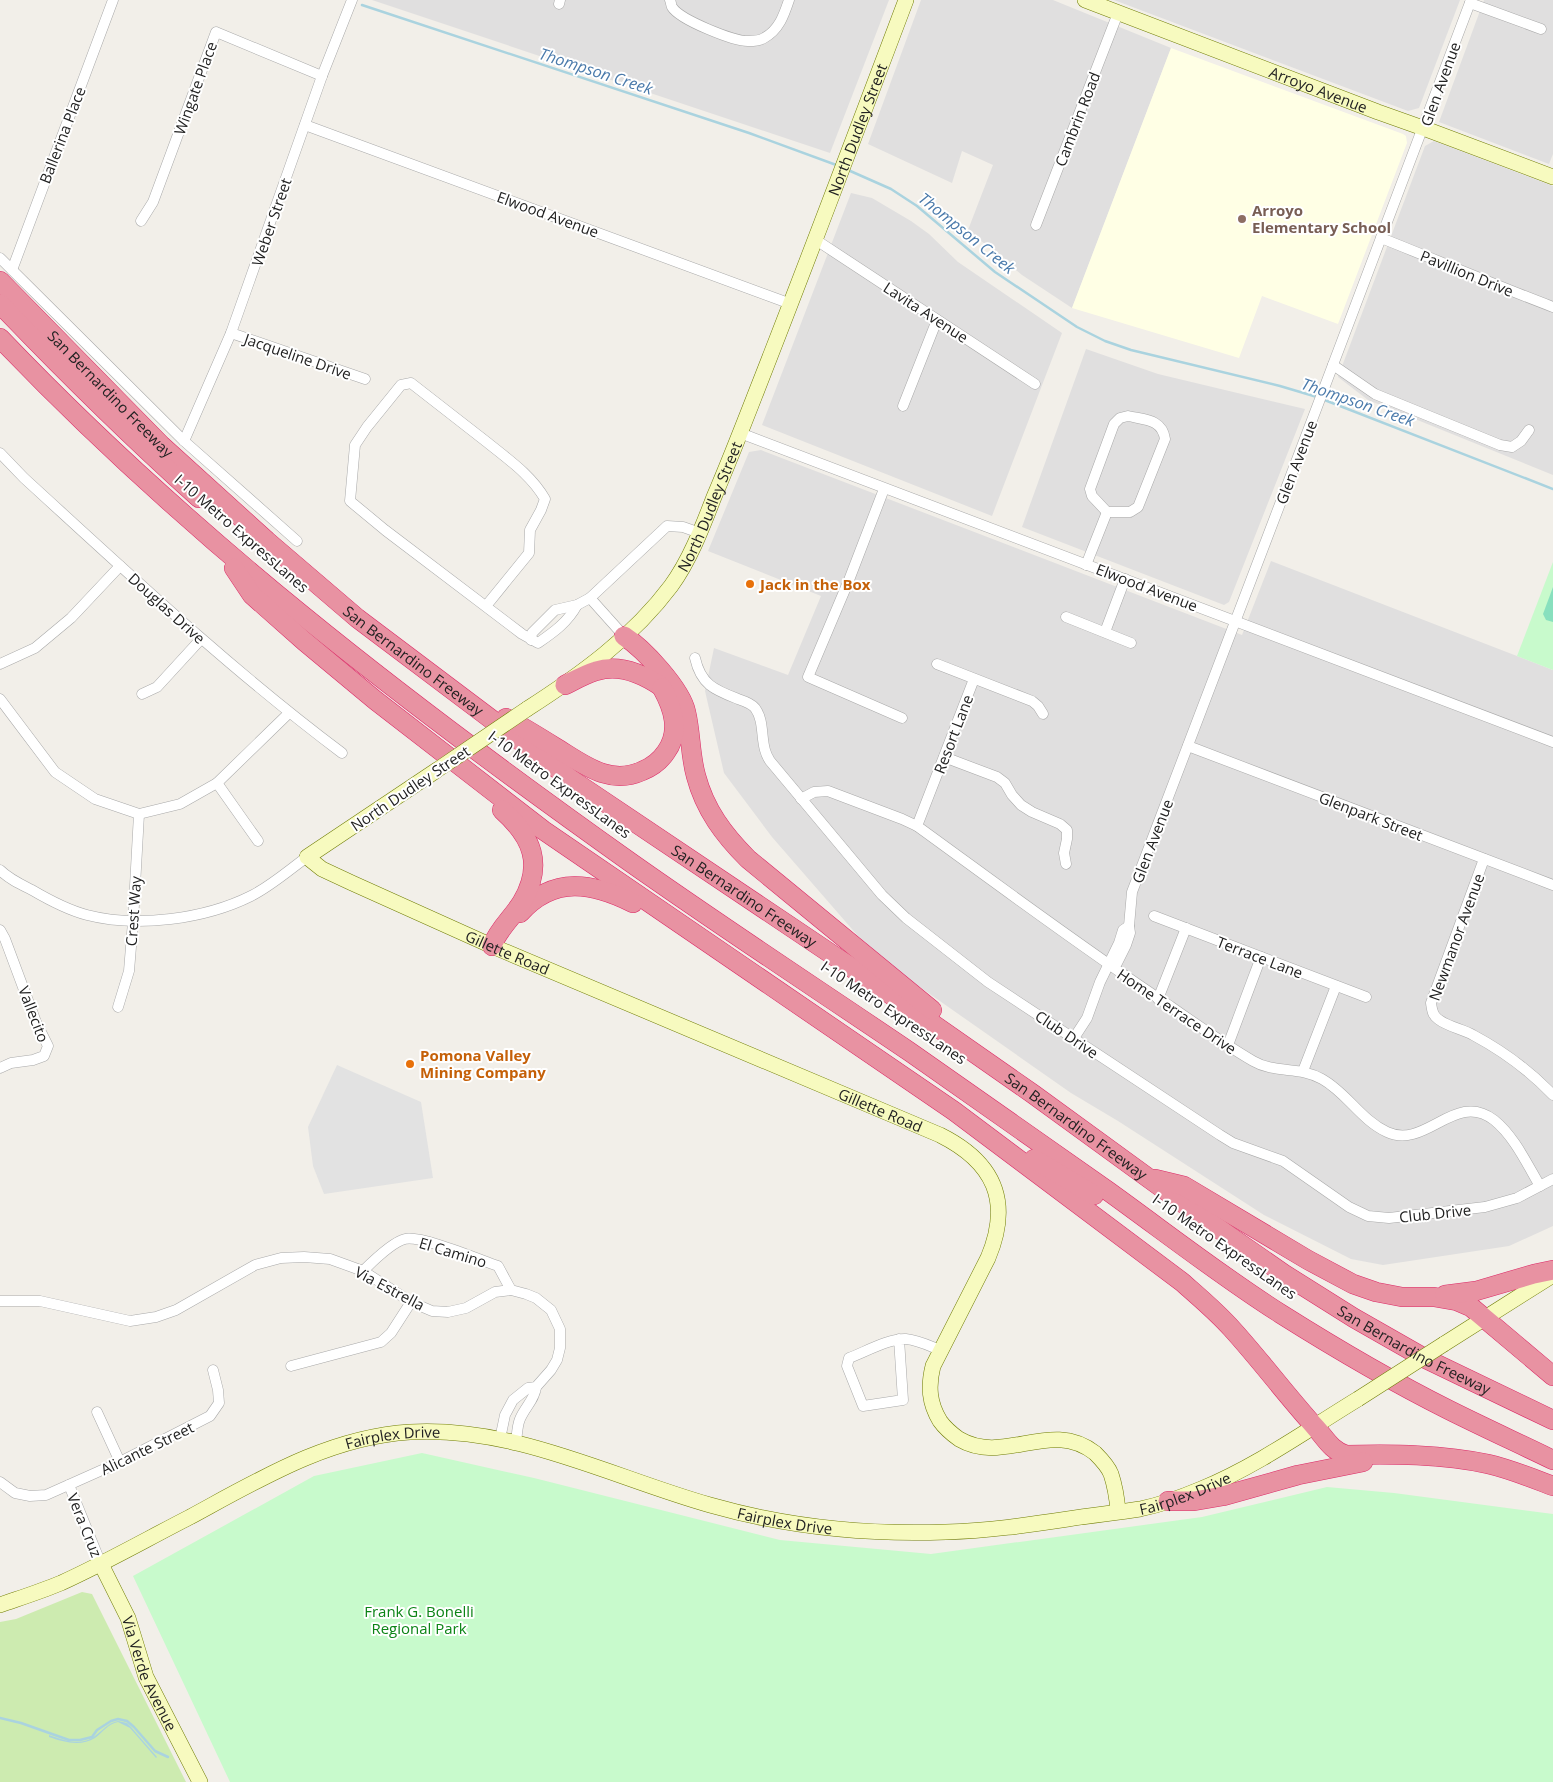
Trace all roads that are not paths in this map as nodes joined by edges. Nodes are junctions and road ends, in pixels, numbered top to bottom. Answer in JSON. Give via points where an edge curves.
{"nodes":[{"id":1,"x":113,"y":0,"type":"edge"},
{"id":2,"x":352,"y":0,"type":"edge"},
{"id":3,"x":670,"y":0,"type":"edge"},
{"id":4,"x":789,"y":0,"type":"edge"},
{"id":5,"x":906,"y":0,"type":"edge"},
{"id":6,"x":1085,"y":0,"type":"edge"},
{"id":7,"x":1470,"y":2,"type":"edge"},
{"id":8,"x":1118,"y":13,"type":"junction"},
{"id":9,"x":1541,"y":29,"type":"dead end"},
{"id":10,"x":322,"y":76,"type":"junction"},
{"id":11,"x":305,"y":125,"type":"junction"},
{"id":12,"x":1424,"y":128,"type":"junction"},
{"id":13,"x":1553,"y":177,"type":"edge"},
{"id":14,"x":141,"y":222,"type":"dead end"},
{"id":15,"x":1036,"y":225,"type":"dead end"},
{"id":16,"x":1381,"y":238,"type":"junction"},
{"id":17,"x":816,"y":240,"type":"junction"},
{"id":18,"x":0,"y":258,"type":"edge"},
{"id":19,"x":6,"y":276,"type":"edge"},
{"id":20,"x":0,"y":304,"type":"edge"},
{"id":21,"x":790,"y":304,"type":"junction"},
{"id":22,"x":1553,"y":307,"type":"edge"},
{"id":23,"x":0,"y":320,"type":"edge"},
{"id":24,"x":937,"y":320,"type":"junction"},
{"id":25,"x":232,"y":332,"type":"junction"},
{"id":26,"x":0,"y":338,"type":"edge"},
{"id":27,"x":1333,"y":365,"type":"junction"},
{"id":28,"x":365,"y":379,"type":"dead end"},
{"id":29,"x":1035,"y":384,"type":"dead end"},
{"id":30,"x":903,"y":406,"type":"dead end"},
{"id":31,"x":1529,"y":430,"type":"dead end"},
{"id":32,"x":740,"y":433,"type":"junction"},
{"id":33,"x":184,"y":441,"type":"junction"},
{"id":34,"x":0,"y":453,"type":"edge"},
{"id":35,"x":884,"y":489,"type":"junction"},
{"id":36,"x":1107,"y":512,"type":"junction"},
{"id":37,"x":700,"y":533,"type":"junction"},
{"id":38,"x":297,"y":541,"type":"dead end"},
{"id":39,"x":221,"y":549,"type":"junction"},
{"id":40,"x":1086,"y":565,"type":"junction"},
{"id":41,"x":120,"y":566,"type":"junction"},
{"id":42,"x":1126,"y":579,"type":"junction"},
{"id":43,"x":590,"y":598,"type":"junction"},
{"id":44,"x":577,"y":605,"type":"junction"},
{"id":45,"x":486,"y":606,"type":"junction"},
{"id":46,"x":550,"y":614,"type":"junction"},
{"id":47,"x":1066,"y":617,"type":"dead end"},
{"id":48,"x":1236,"y":621,"type":"junction"},
{"id":49,"x":559,"y":627,"type":"junction"},
{"id":50,"x":1105,"y":632,"type":"junction"},
{"id":51,"x":624,"y":636,"type":"junction"},
{"id":52,"x":201,"y":639,"type":"junction"},
{"id":53,"x":531,"y":640,"type":"junction"},
{"id":54,"x":1131,"y":642,"type":"dead end"},
{"id":55,"x":695,"y":658,"type":"dead end"},
{"id":56,"x":0,"y":664,"type":"edge"},
{"id":57,"x":938,"y":664,"type":"dead end"},
{"id":58,"x":436,"y":677,"type":"junction"},
{"id":59,"x":974,"y":679,"type":"junction"},
{"id":60,"x":565,"y":685,"type":"junction"},
{"id":61,"x":662,"y":687,"type":"junction"},
{"id":62,"x":142,"y":694,"type":"dead end"},
{"id":63,"x":0,"y":699,"type":"edge"},
{"id":64,"x":289,"y":713,"type":"junction"},
{"id":65,"x":1043,"y":714,"type":"dead end"},
{"id":66,"x":902,"y":718,"type":"dead end"},
{"id":67,"x":1553,"y":742,"type":"edge"},
{"id":68,"x":1188,"y":746,"type":"junction"},
{"id":69,"x":437,"y":748,"type":"junction"},
{"id":70,"x":342,"y":753,"type":"dead end"},
{"id":71,"x":944,"y":756,"type":"junction"},
{"id":72,"x":217,"y":783,"type":"junction"},
{"id":73,"x":801,"y":799,"type":"junction"},
{"id":74,"x":138,"y":814,"type":"junction"},
{"id":75,"x":917,"y":826,"type":"junction"},
{"id":76,"x":258,"y":842,"type":"dead end"},
{"id":77,"x":307,"y":857,"type":"junction"},
{"id":78,"x":1484,"y":859,"type":"junction"},
{"id":79,"x":1066,"y":864,"type":"dead end"},
{"id":80,"x":0,"y":870,"type":"edge"},
{"id":81,"x":1553,"y":885,"type":"edge"},
{"id":82,"x":1154,"y":916,"type":"dead end"},
{"id":83,"x":134,"y":922,"type":"junction"},
{"id":84,"x":1186,"y":928,"type":"junction"},
{"id":85,"x":0,"y":930,"type":"edge"},
{"id":86,"x":729,"y":930,"type":"junction"},
{"id":87,"x":703,"y":938,"type":"junction"},
{"id":88,"x":492,"y":946,"type":"junction"},
{"id":89,"x":1261,"y":957,"type":"junction"},
{"id":90,"x":1109,"y":966,"type":"junction"},
{"id":91,"x":1336,"y":986,"type":"junction"},
{"id":92,"x":1366,"y":997,"type":"dead end"},
{"id":93,"x":1158,"y":999,"type":"junction"},
{"id":94,"x":118,"y":1006,"type":"dead end"},
{"id":95,"x":1074,"y":1038,"type":"junction"},
{"id":96,"x":1228,"y":1045,"type":"junction"},
{"id":97,"x":0,"y":1068,"type":"edge"},
{"id":98,"x":1302,"y":1071,"type":"junction"},
{"id":99,"x":1033,"y":1094,"type":"junction"},
{"id":100,"x":1553,"y":1095,"type":"edge"},
{"id":101,"x":954,"y":1110,"type":"junction"},
{"id":102,"x":1146,"y":1177,"type":"junction"},
{"id":103,"x":1553,"y":1179,"type":"edge"},
{"id":104,"x":1096,"y":1183,"type":"junction"},
{"id":105,"x":1540,"y":1186,"type":"junction"},
{"id":106,"x":1203,"y":1260,"type":"junction"},
{"id":107,"x":1553,"y":1270,"type":"edge"},
{"id":108,"x":362,"y":1272,"type":"junction"},
{"id":109,"x":1553,"y":1275,"type":"edge"},
{"id":110,"x":1537,"y":1285,"type":"junction"},
{"id":111,"x":510,"y":1290,"type":"junction"},
{"id":112,"x":1553,"y":1291,"type":"edge"},
{"id":113,"x":1434,"y":1298,"type":"junction"},
{"id":114,"x":0,"y":1301,"type":"edge"},
{"id":115,"x":411,"y":1302,"type":"junction"},
{"id":116,"x":1484,"y":1318,"type":"junction"},
{"id":117,"x":899,"y":1339,"type":"junction"},
{"id":118,"x":940,"y":1350,"type":"junction"},
{"id":119,"x":291,"y":1366,"type":"dead end"},
{"id":120,"x":213,"y":1370,"type":"dead end"},
{"id":121,"x":1553,"y":1376,"type":"edge"},
{"id":122,"x":536,"y":1386,"type":"junction"},
{"id":123,"x":512,"y":1403,"type":"junction"},
{"id":124,"x":524,"y":1410,"type":"junction"},
{"id":125,"x":97,"y":1412,"type":"dead end"},
{"id":126,"x":1553,"y":1420,"type":"edge"},
{"id":127,"x":1314,"y":1425,"type":"junction"},
{"id":128,"x":1553,"y":1433,"type":"edge"},
{"id":129,"x":500,"y":1439,"type":"junction"},
{"id":130,"x":516,"y":1443,"type":"junction"},
{"id":131,"x":1553,"y":1446,"type":"edge"},
{"id":132,"x":1409,"y":1456,"type":"junction"},
{"id":133,"x":1553,"y":1460,"type":"edge"},
{"id":134,"x":120,"y":1462,"type":"junction"},
{"id":135,"x":0,"y":1482,"type":"edge"},
{"id":136,"x":69,"y":1485,"type":"junction"},
{"id":137,"x":1553,"y":1486,"type":"edge"},
{"id":138,"x":1168,"y":1500,"type":"junction"},
{"id":139,"x":1118,"y":1512,"type":"junction"},
{"id":140,"x":101,"y":1564,"type":"junction"},
{"id":141,"x":0,"y":1605,"type":"edge"},
{"id":142,"x":200,"y":1782,"type":"edge"}],
"edges":[{"from":1,"to":19,"type":"street","name":"Ballerina Place"},
{"from":2,"to":10,"type":"street","name":"Weber Street"},
{"from":3,"to":4,"type":"street","via":[[672,7],[690,22],[749,42],[764,38],[776,29]]},
{"from":5,"to":17,"type":"street","name":"North Dudley Street"},
{"from":6,"to":8,"type":"street","name":"Arroyo Avenue"},
{"from":7,"to":9,"type":"street"},
{"from":7,"to":12,"type":"street","name":"Glen Avenue"},
{"from":8,"to":12,"type":"street","name":"Arroyo Avenue"},
{"from":8,"to":15,"type":"street","name":"Cambrin Road"},
{"from":10,"to":11,"type":"street","name":"Weber Street"},
{"from":10,"to":14,"type":"street","name":"Wingate Place","via":[[216,32],[153,202]]},
{"from":11,"to":21,"type":"street","name":"Elwood Avenue"},
{"from":11,"to":25,"type":"street","name":"Weber Street"},
{"from":12,"to":13,"type":"street","name":"Arroyo Avenue"},
{"from":12,"to":16,"type":"street","name":"Glen Avenue"},
{"from":16,"to":22,"type":"street","name":"Pavillion Drive"},
{"from":16,"to":27,"type":"street","name":"Glen Avenue"},
{"from":17,"to":21,"type":"street","name":"North Dudley Street"},
{"from":17,"to":24,"type":"street","name":"Lavita Avenue"},
{"from":18,"to":19,"type":"street"},
{"from":19,"to":33,"type":"street"},
{"from":19,"to":58,"type":"highway","name":"San Bernardino Freeway","via":[[168,452],[357,618]]},
{"from":20,"to":128,"type":"highway","name":"I-10 Metro ExpressLanes","via":[[163,465],[238,532],[394,660],[536,768],[906,1019],[1271,1279],[1340,1323],[1438,1378]]},
{"from":21,"to":32,"type":"street","name":"North Dudley Street"},
{"from":23,"to":86,"type":"highway","name":"I-10 Metro ExpressLanes","via":[[109,430],[267,572],[458,722],[712,903]]},
{"from":24,"to":29,"type":"street","name":"Lavita Avenue"},
{"from":24,"to":30,"type":"street"},
{"from":25,"to":28,"type":"street","name":"Jacqueline Drive"},
{"from":25,"to":33,"type":"street","name":"Weber Street"},
{"from":26,"to":39,"type":"highway","via":[[112,451]]},
{"from":27,"to":31,"type":"street","via":[[1376,394],[1500,445],[1512,447]]},
{"from":27,"to":48,"type":"street","name":"Glen Avenue"},
{"from":32,"to":35,"type":"street","name":"Elwood Avenue"},
{"from":32,"to":37,"type":"street","name":"North Dudley Street"},
{"from":33,"to":38,"type":"street"},
{"from":34,"to":41,"type":"street","name":"Douglas Drive"},
{"from":35,"to":40,"type":"street","name":"Elwood Avenue"},
{"from":35,"to":66,"type":"street","via":[[850,580],[808,677]]},
{"from":36,"to":36,"type":"street","via":[[1130,512],[1138,507],[1165,439],[1158,424],[1128,416],[1114,424],[1090,489],[1092,496]]},
{"from":36,"to":40,"type":"street"},
{"from":37,"to":43,"type":"street","via":[[667,526]]},
{"from":37,"to":51,"type":"street","name":"North Dudley Street","via":[[672,584],[655,607]]},
{"from":39,"to":69,"type":"highway","via":[[252,595]]},
{"from":39,"to":86,"type":"highway","via":[[419,708]]},
{"from":40,"to":42,"type":"street","name":"Elwood Avenue"},
{"from":41,"to":52,"type":"street","name":"Douglas Drive"},
{"from":41,"to":56,"type":"street","via":[[71,618],[34,648]]},
{"from":42,"to":48,"type":"street","name":"Elwood Avenue"},
{"from":42,"to":50,"type":"street"},
{"from":43,"to":44,"type":"street"},
{"from":43,"to":51,"type":"street"},
{"from":44,"to":46,"type":"street"},
{"from":44,"to":49,"type":"street","via":[[570,618]]},
{"from":45,"to":45,"type":"street","via":[[350,501],[355,445],[401,385],[412,383],[462,422],[522,471],[538,486],[545,499],[530,530],[529,553]]},
{"from":45,"to":53,"type":"street"},
{"from":46,"to":49,"type":"street"},
{"from":46,"to":53,"type":"street","via":[[532,633]]},
{"from":47,"to":50,"type":"street"},
{"from":48,"to":67,"type":"street","name":"Elwood Avenue"},
{"from":48,"to":68,"type":"street","name":"Glen Avenue"},
{"from":49,"to":53,"type":"street","via":[[538,643]]},
{"from":50,"to":54,"type":"street"},
{"from":51,"to":60,"type":"street","name":"North Dudley Street"},
{"from":51,"to":61,"type":"highway","via":[[628,649]]},
{"from":51,"to":99,"type":"highway","via":[[636,644],[682,700],[695,775],[709,812],[731,842]]},
{"from":52,"to":62,"type":"street","via":[[157,687]]},
{"from":52,"to":64,"type":"street","name":"Douglas Drive"},
{"from":55,"to":73,"type":"street","name":"Club Drive","via":[[704,680],[714,690],[754,707],[759,715],[770,761]]},
{"from":57,"to":59,"type":"street","name":"Resort Lane"},
{"from":58,"to":61,"type":"highway","via":[[592,770],[622,777],[650,768],[670,747],[674,720]]},
{"from":58,"to":99,"type":"highway","name":"San Bernardino Freeway","via":[[572,780]]},
{"from":59,"to":65,"type":"street","via":[[1032,701]]},
{"from":59,"to":71,"type":"street","name":"Resort Lane"},
{"from":60,"to":61,"type":"highway","via":[[609,668],[631,671]]},
{"from":60,"to":77,"type":"street","name":"North Dudley Street","bridge":true},
{"from":63,"to":74,"type":"street","via":[[55,772],[95,799]]},
{"from":64,"to":70,"type":"street","name":"Douglas Drive"},
{"from":64,"to":72,"type":"street"},
{"from":68,"to":78,"type":"street","name":"Glenpark Street"},
{"from":68,"to":90,"type":"street","name":"Glen Avenue","via":[[1132,892],[1129,926],[1123,930],[1116,964]]},
{"from":69,"to":87,"type":"highway","via":[[543,830]]},
{"from":69,"to":88,"type":"highway","via":[[516,823],[531,847],[534,859],[529,886]]},
{"from":71,"to":75,"type":"street","name":"Resort Lane"},
{"from":71,"to":79,"type":"street","via":[[997,777],[1021,805],[1067,830]]},
{"from":72,"to":74,"type":"street","via":[[180,804]]},
{"from":72,"to":76,"type":"street"},
{"from":73,"to":75,"type":"street","name":"Home Terrace Drive","via":[[814,792],[828,791]]},
{"from":73,"to":95,"type":"street","name":"Club Drive","via":[[894,908],[988,982]]},
{"from":74,"to":83,"type":"street","name":"Crest Way"},
{"from":75,"to":90,"type":"street","name":"Home Terrace Drive"},
{"from":77,"to":83,"type":"street","via":[[250,896],[213,911]]},
{"from":77,"to":88,"type":"street","name":"Gillette Road","via":[[322,869],[352,884]]},
{"from":78,"to":81,"type":"street","name":"Glenpark Street"},
{"from":78,"to":100,"type":"street","name":"Newmanor Avenue","via":[[1430,1003],[1433,1014],[1439,1020],[1495,1046],[1535,1076]]},
{"from":80,"to":83,"type":"street","via":[[46,899],[88,915]]},
{"from":82,"to":84,"type":"street","name":"Terrace Lane"},
{"from":83,"to":94,"type":"street","name":"Crest Way","via":[[129,971]]},
{"from":84,"to":89,"type":"street","name":"Terrace Lane"},
{"from":84,"to":93,"type":"street"},
{"from":85,"to":97,"type":"street","name":"Vallecito","via":[[48,1046],[44,1056],[11,1062]]},
{"from":86,"to":104,"type":"highway"},
{"from":87,"to":88,"type":"highway","via":[[612,892],[579,886],[552,890],[528,904],[500,941]]},
{"from":87,"to":101,"type":"highway"},
{"from":88,"to":118,"type":"street","name":"Gillette Road","via":[[940,1135],[975,1157],[987,1172],[999,1205],[996,1240]]},
{"from":89,"to":91,"type":"street","name":"Terrace Lane"},
{"from":89,"to":96,"type":"street"},
{"from":90,"to":93,"type":"street","name":"Home Terrace Drive"},
{"from":90,"to":95,"type":"street","name":"Glen Avenue","via":[[1087,1018]]},
{"from":91,"to":92,"type":"street","name":"Terrace Lane"},
{"from":91,"to":98,"type":"street"},
{"from":93,"to":96,"type":"street","name":"Home Terrace Drive"},
{"from":95,"to":105,"type":"street","name":"Club Drive","via":[[1226,1139],[1283,1161],[1348,1207],[1368,1216],[1389,1218],[1471,1210],[1517,1198]]},
{"from":96,"to":98,"type":"street","name":"Home Terrace Drive","via":[[1264,1066]]},
{"from":98,"to":105,"type":"street","name":"Home Terrace Drive","via":[[1334,1087],[1373,1124],[1388,1133],[1415,1135],[1464,1112],[1486,1116],[1508,1135]]},
{"from":99,"to":102,"type":"highway","name":"San Bernardino Freeway"},
{"from":101,"to":106,"type":"highway"},
{"from":101,"to":127,"type":"highway","via":[[1199,1297],[1232,1329]]},
{"from":102,"to":113,"type":"highway","via":[[1184,1186],[1353,1284],[1402,1297]]},
{"from":102,"to":126,"type":"highway","name":"San Bernardino Freeway","via":[[1247,1249],[1346,1313],[1442,1367]]},
{"from":103,"to":105,"type":"street","name":"Club Drive"},
{"from":104,"to":106,"type":"highway"},
{"from":104,"to":131,"type":"highway","name":"I-10 Metro ExpressLanes","via":[[1122,1189],[1260,1286],[1379,1359]]},
{"from":106,"to":133,"type":"highway","via":[[1284,1316],[1386,1376]]},
{"from":107,"to":113,"type":"highway","via":[[1476,1291]]},
{"from":108,"to":111,"type":"street","name":"El Camino","via":[[379,1254],[405,1239],[422,1240],[498,1266]]},
{"from":108,"to":114,"type":"street","name":"Via Estrella","via":[[330,1259],[281,1258],[255,1265],[176,1310],[130,1321],[40,1300]]},
{"from":108,"to":115,"type":"street","name":"Via Estrella"},
{"from":109,"to":110,"type":"street","name":"Fairplex Drive"},
{"from":110,"to":112,"type":"street"},
{"from":110,"to":116,"type":"street","name":"Fairplex Drive"},
{"from":111,"to":115,"type":"street","name":"Via Estrella","via":[[495,1292],[466,1308],[448,1312]]},
{"from":111,"to":122,"type":"street","via":[[544,1304],[560,1329],[557,1360]]},
{"from":113,"to":116,"type":"highway","via":[[1457,1301]]},
{"from":115,"to":119,"type":"street","via":[[391,1333],[381,1342]]},
{"from":116,"to":121,"type":"highway"},
{"from":116,"to":127,"type":"street","name":"Fairplex Drive","bridge":true},
{"from":117,"to":117,"type":"street","via":[[849,1358],[847,1366],[863,1406],[903,1400]]},
{"from":117,"to":118,"type":"street"},
{"from":118,"to":139,"type":"street","name":"Gillette Road","via":[[933,1366],[930,1397],[934,1412],[943,1425],[966,1443],[980,1448],[1058,1439],[1079,1444],[1100,1458],[1110,1472]]},
{"from":120,"to":134,"type":"street","name":"Alicante Street","via":[[219,1403],[210,1416]]},
{"from":122,"to":123,"type":"street","via":[[520,1393]]},
{"from":122,"to":124,"type":"street","via":[[536,1394]]},
{"from":123,"to":124,"type":"street"},
{"from":123,"to":129,"type":"street","via":[[505,1415]]},
{"from":124,"to":130,"type":"street"},
{"from":125,"to":134,"type":"street"},
{"from":127,"to":132,"type":"highway","via":[[1331,1447],[1346,1455]]},
{"from":127,"to":138,"type":"street","name":"Fairplex Drive","via":[[1233,1474]]},
{"from":129,"to":130,"type":"street","name":"Fairplex Drive"},
{"from":129,"to":140,"type":"street","name":"Fairplex Drive","via":[[450,1432],[410,1432],[369,1437],[336,1446],[271,1473]]},
{"from":130,"to":139,"type":"street","name":"Fairplex Drive","via":[[710,1505],[776,1521],[829,1528],[948,1532]]},
{"from":132,"to":137,"type":"highway","via":[[1489,1464]]},
{"from":132,"to":138,"type":"highway","via":[[1298,1475],[1223,1496],[1194,1501]]},
{"from":134,"to":136,"type":"street","name":"Alicante Street"},
{"from":135,"to":136,"type":"street","name":"Alicante Street","via":[[15,1493],[30,1496],[46,1495]]},
{"from":136,"to":140,"type":"street","name":"Vera Cruz"},
{"from":138,"to":139,"type":"street","name":"Fairplex Drive"},
{"from":140,"to":141,"type":"street","name":"Fairplex Drive"},
{"from":140,"to":142,"type":"street","name":"Via Verde Avenue","via":[[128,1618],[146,1677]]}]}
